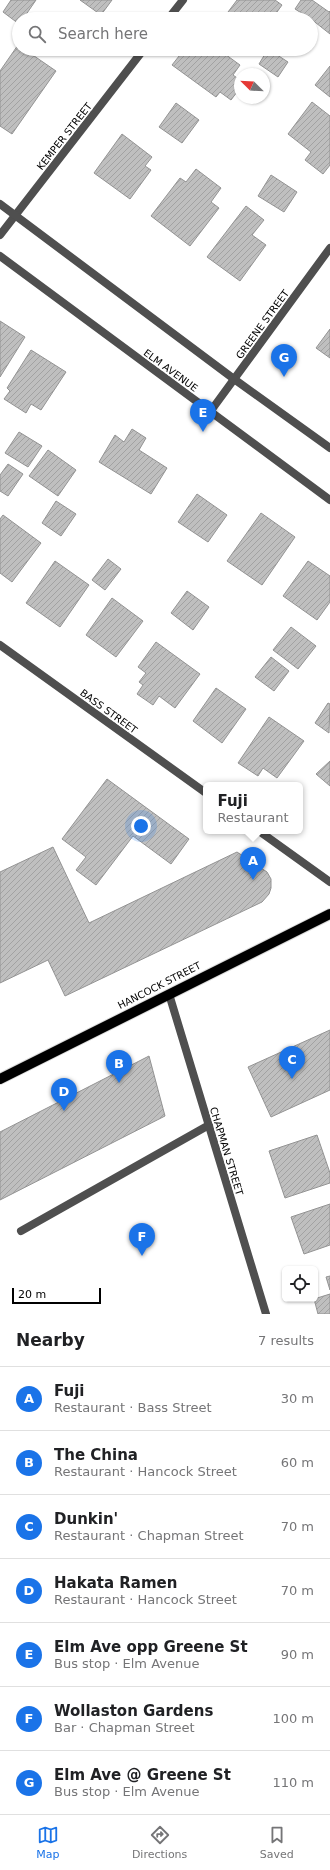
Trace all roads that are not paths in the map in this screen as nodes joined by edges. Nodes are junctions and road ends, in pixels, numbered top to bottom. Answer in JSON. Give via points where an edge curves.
{"nodes":[{"id":1,"x":182,"y":0,"type":"edge"},
{"id":2,"x":173,"y":12,"type":"edge"},
{"id":3,"x":139,"y":56,"type":"edge"},
{"id":4,"x":0,"y":204,"type":"edge"},
{"id":5,"x":15,"y":215,"type":"junction"},
{"id":6,"x":0,"y":235,"type":"edge"},
{"id":7,"x":330,"y":248,"type":"edge"},
{"id":8,"x":0,"y":256,"type":"edge"},
{"id":9,"x":234,"y":379,"type":"junction"},
{"id":10,"x":210,"y":412,"type":"junction"},
{"id":11,"x":330,"y":448,"type":"edge"},
{"id":12,"x":330,"y":500,"type":"edge"},
{"id":13,"x":0,"y":645,"type":"edge"},
{"id":14,"x":203,"y":791,"type":"edge"},
{"id":15,"x":263,"y":834,"type":"edge"},
{"id":16,"x":330,"y":882,"type":"edge"},
{"id":17,"x":330,"y":914,"type":"edge"},
{"id":18,"x":169,"y":994,"type":"junction"},
{"id":19,"x":0,"y":1080,"type":"edge"},
{"id":20,"x":209,"y":1125,"type":"junction"},
{"id":21,"x":21,"y":1231,"type":"dead end"},
{"id":22,"x":266,"y":1314,"type":"edge"}],
"edges":[{"from":1,"to":2,"type":"street"},
{"from":3,"to":5,"type":"street","name":"KEMPER STREET"},
{"from":4,"to":5,"type":"street"},
{"from":5,"to":6,"type":"street","name":"KEMPER STREET"},
{"from":5,"to":9,"type":"street"},
{"from":7,"to":9,"type":"street","name":"GREENE STREET"},
{"from":8,"to":10,"type":"street","name":"ELM AVENUE"},
{"from":9,"to":10,"type":"street","name":"GREENE STREET"},
{"from":9,"to":11,"type":"street"},
{"from":10,"to":12,"type":"street","name":"ELM AVENUE"},
{"from":13,"to":14,"type":"street","name":"BASS STREET"},
{"from":15,"to":16,"type":"street"},
{"from":17,"to":18,"type":"main road","name":"HANCOCK STREET"},
{"from":18,"to":19,"type":"main road","name":"HANCOCK STREET"},
{"from":18,"to":20,"type":"street","name":"CHAPMAN STREET"},
{"from":20,"to":21,"type":"street"},
{"from":20,"to":22,"type":"street","name":"CHAPMAN STREET"}]}
